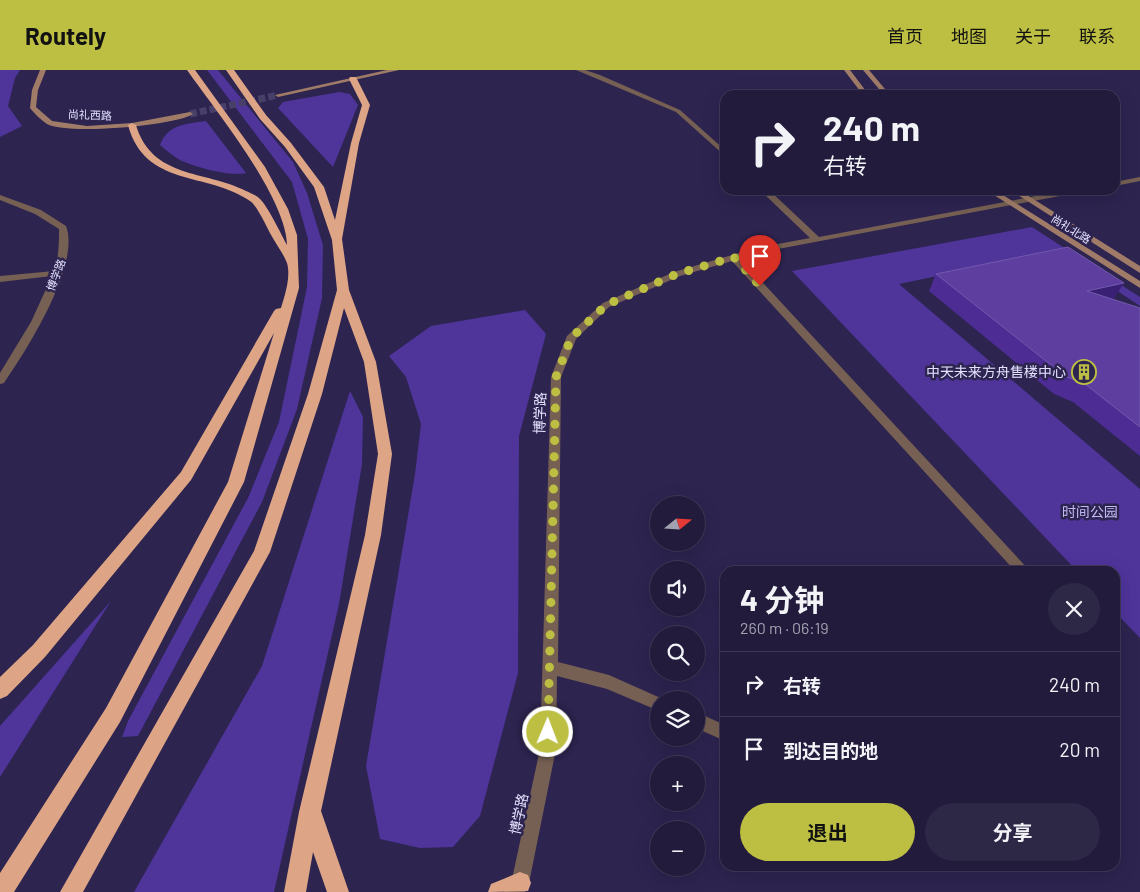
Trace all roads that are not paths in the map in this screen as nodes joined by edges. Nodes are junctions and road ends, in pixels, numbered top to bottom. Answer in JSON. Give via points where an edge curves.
{"nodes":[{"id":1,"x":43,"y":70,"type":"edge"},
{"id":2,"x":192,"y":70,"type":"edge"},
{"id":3,"x":396,"y":70,"type":"edge"},
{"id":4,"x":579,"y":70,"type":"edge"},
{"id":5,"x":847,"y":70,"type":"edge"},
{"id":6,"x":866,"y":70,"type":"edge"},
{"id":7,"x":232,"y":72,"type":"edge"},
{"id":8,"x":353,"y":79,"type":"junction"},
{"id":9,"x":862,"y":90,"type":"edge"},
{"id":10,"x":883,"y":90,"type":"edge"},
{"id":11,"x":278,"y":96,"type":"tunnel mouth"},
{"id":12,"x":190,"y":114,"type":"tunnel mouth"},
{"id":13,"x":132,"y":125,"type":"junction"},
{"id":14,"x":720,"y":149,"type":"edge"},
{"id":15,"x":1140,"y":179,"type":"edge"},
{"id":16,"x":1120,"y":183,"type":"edge"},
{"id":17,"x":769,"y":195,"type":"edge"},
{"id":18,"x":997,"y":195,"type":"edge"},
{"id":19,"x":1021,"y":195,"type":"edge"},
{"id":20,"x":1054,"y":195,"type":"edge"},
{"id":21,"x":0,"y":197,"type":"edge"},
{"id":22,"x":1028,"y":200,"type":"junction"},
{"id":23,"x":1009,"y":203,"type":"junction"},
{"id":24,"x":337,"y":240,"type":"junction"},
{"id":25,"x":816,"y":240,"type":"junction"},
{"id":26,"x":734,"y":257,"type":"junction"},
{"id":27,"x":292,"y":264,"type":"junction"},
{"id":28,"x":1140,"y":270,"type":"edge"},
{"id":29,"x":57,"y":273,"type":"junction"},
{"id":30,"x":0,"y":280,"type":"edge"},
{"id":31,"x":1140,"y":285,"type":"edge"},
{"id":32,"x":293,"y":288,"type":"junction"},
{"id":33,"x":343,"y":290,"type":"junction"},
{"id":34,"x":0,"y":381,"type":"edge"},
{"id":35,"x":1018,"y":566,"type":"edge"},
{"id":36,"x":549,"y":667,"type":"junction"},
{"id":37,"x":0,"y":690,"type":"edge"},
{"id":38,"x":650,"y":700,"type":"edge"},
{"id":39,"x":705,"y":724,"type":"edge"},
{"id":40,"x":720,"y":731,"type":"edge"},
{"id":41,"x":310,"y":812,"type":"junction"},
{"id":42,"x":517,"y":887,"type":"edge"},
{"id":43,"x":1,"y":892,"type":"edge"},
{"id":44,"x":71,"y":892,"type":"edge"},
{"id":45,"x":295,"y":892,"type":"edge"},
{"id":46,"x":338,"y":892,"type":"edge"},
{"id":47,"x":499,"y":892,"type":"edge"}],
"edges":[{"from":1,"to":13,"type":"street","name":"尚礼西路","via":[[35,90],[33,108],[50,123],[87,128]]},
{"from":2,"to":27,"type":"highway","via":[[260,167],[283,209],[292,235]]},
{"from":3,"to":8,"type":"street"},
{"from":4,"to":14,"type":"street","via":[[678,111]]},
{"from":5,"to":9,"type":"street"},
{"from":6,"to":10,"type":"street"},
{"from":7,"to":24,"type":"highway","via":[[319,188]]},
{"from":8,"to":11,"type":"street"},
{"from":8,"to":24,"type":"highway","via":[[366,105],[354,143]]},
{"from":12,"to":13,"type":"street","name":"尚礼西路"},
{"from":13,"to":27,"type":"highway","via":[[136,139],[150,158],[177,173],[229,186],[256,200]]},
{"from":15,"to":16,"type":"street"},
{"from":17,"to":25,"type":"street"},
{"from":18,"to":23,"type":"street","name":"尚礼北路"},
{"from":19,"to":22,"type":"street","name":"尚礼北路"},
{"from":20,"to":22,"type":"street","name":"博学路"},
{"from":21,"to":29,"type":"street","name":"博学路","via":[[38,212],[64,228],[63,256]]},
{"from":22,"to":23,"type":"street","name":"博学路"},
{"from":22,"to":28,"type":"street","name":"尚礼北路"},
{"from":23,"to":25,"type":"street","name":"博学路"},
{"from":23,"to":31,"type":"street","name":"尚礼北路"},
{"from":24,"to":33,"type":"highway"},
{"from":25,"to":26,"type":"street","name":"博学路"},
{"from":26,"to":35,"type":"street"},
{"from":26,"to":36,"type":"street","name":"博学路","via":[[677,274],[606,305],[571,338],[556,377]]},
{"from":27,"to":32,"type":"highway"},
{"from":29,"to":30,"type":"street"},
{"from":29,"to":34,"type":"street","name":"博学路","via":[[13,364]]},
{"from":32,"to":37,"type":"highway","via":[[186,476],[39,651]]},
{"from":32,"to":43,"type":"highway","via":[[236,482],[112,714]]},
{"from":33,"to":41,"type":"highway","via":[[370,362],[385,454],[373,535]]},
{"from":33,"to":44,"type":"highway","via":[[315,394],[262,552]]},
{"from":36,"to":38,"type":"street","via":[[609,682]]},
{"from":36,"to":42,"type":"street","name":"博学路","via":[[548,749]]},
{"from":39,"to":40,"type":"street"},
{"from":41,"to":45,"type":"highway"},
{"from":41,"to":46,"type":"highway"},
{"from":42,"to":47,"type":"highway"}]}
